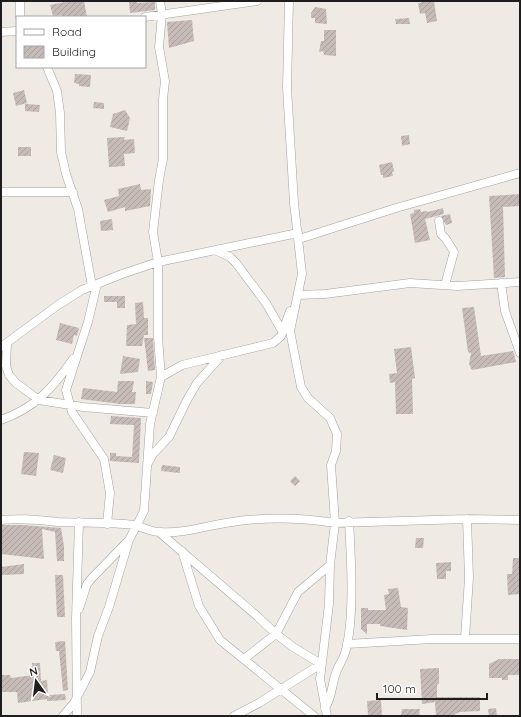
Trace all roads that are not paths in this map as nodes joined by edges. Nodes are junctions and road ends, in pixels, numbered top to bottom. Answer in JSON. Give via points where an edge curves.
{"nodes":[{"id":1,"x":20,"y":1,"type":"edge"},
{"id":2,"x":160,"y":1,"type":"edge"},
{"id":3,"x":257,"y":1,"type":"edge"},
{"id":4,"x":289,"y":1,"type":"edge"},
{"id":5,"x":162,"y":14,"type":"junction"},
{"id":6,"x":20,"y":16,"type":"edge"},
{"id":7,"x":146,"y":17,"type":"edge"},
{"id":8,"x":16,"y":31,"type":"edge"},
{"id":9,"x":1,"y":32,"type":"edge"},
{"id":10,"x":47,"y":68,"type":"edge"},
{"id":11,"x":520,"y":173,"type":"edge"},
{"id":12,"x":1,"y":192,"type":"edge"},
{"id":13,"x":73,"y":192,"type":"junction"},
{"id":14,"x":439,"y":221,"type":"dead end"},
{"id":15,"x":298,"y":236,"type":"junction"},
{"id":16,"x":217,"y":251,"type":"junction"},
{"id":17,"x":158,"y":262,"type":"junction"},
{"id":18,"x":520,"y":282,"type":"edge"},
{"id":19,"x":501,"y":283,"type":"junction"},
{"id":20,"x":94,"y":285,"type":"junction"},
{"id":21,"x":445,"y":285,"type":"junction"},
{"id":22,"x":298,"y":296,"type":"junction"},
{"id":23,"x":282,"y":331,"type":"junction"},
{"id":24,"x":4,"y":345,"type":"edge"},
{"id":25,"x":80,"y":350,"type":"junction"},
{"id":26,"x":520,"y":353,"type":"edge"},
{"id":27,"x":223,"y":354,"type":"junction"},
{"id":28,"x":161,"y":377,"type":"junction"},
{"id":29,"x":39,"y":400,"type":"junction"},
{"id":30,"x":69,"y":404,"type":"junction"},
{"id":31,"x":153,"y":413,"type":"junction"},
{"id":32,"x":1,"y":420,"type":"edge"},
{"id":33,"x":146,"y":467,"type":"junction"},
{"id":34,"x":467,"y":519,"type":"junction"},
{"id":35,"x":1,"y":520,"type":"edge"},
{"id":36,"x":520,"y":520,"type":"edge"},
{"id":37,"x":349,"y":521,"type":"junction"},
{"id":38,"x":79,"y":522,"type":"junction"},
{"id":39,"x":335,"y":523,"type":"junction"},
{"id":40,"x":107,"y":524,"type":"junction"},
{"id":41,"x":136,"y":526,"type":"junction"},
{"id":42,"x":159,"y":532,"type":"junction"},
{"id":43,"x":128,"y":540,"type":"junction"},
{"id":44,"x":182,"y":551,"type":"junction"},
{"id":45,"x":330,"y":565,"type":"junction"},
{"id":46,"x":76,"y":618,"type":"junction"},
{"id":47,"x":276,"y":634,"type":"junction"},
{"id":48,"x":465,"y":638,"type":"junction"},
{"id":49,"x":520,"y":639,"type":"edge"},
{"id":50,"x":347,"y":644,"type":"junction"},
{"id":51,"x":244,"y":659,"type":"junction"},
{"id":52,"x":320,"y":664,"type":"junction"},
{"id":53,"x":282,"y":688,"type":"junction"},
{"id":54,"x":78,"y":695,"type":"junction"},
{"id":55,"x":325,"y":708,"type":"junction"},
{"id":56,"x":63,"y":716,"type":"edge"},
{"id":57,"x":77,"y":716,"type":"edge"},
{"id":58,"x":234,"y":716,"type":"edge"},
{"id":59,"x":312,"y":716,"type":"edge"},
{"id":60,"x":327,"y":716,"type":"edge"}],
"edges":[{"from":1,"to":6,"type":"street"},
{"from":2,"to":5,"type":"street"},
{"from":3,"to":5,"type":"street"},
{"from":4,"to":15,"type":"street","via":[[287,76]]},
{"from":5,"to":7,"type":"street"},
{"from":5,"to":17,"type":"street","via":[[159,46],[165,81],[164,159],[153,232]]},
{"from":8,"to":9,"type":"street"},
{"from":10,"to":13,"type":"street","via":[[57,91],[61,152]]},
{"from":11,"to":15,"type":"street"},
{"from":12,"to":13,"type":"street"},
{"from":13,"to":20,"type":"street"},
{"from":14,"to":21,"type":"street","via":[[441,234],[454,252]]},
{"from":15,"to":16,"type":"street"},
{"from":15,"to":22,"type":"street","via":[[302,274]]},
{"from":16,"to":17,"type":"street"},
{"from":16,"to":23,"type":"street","via":[[236,263]]},
{"from":17,"to":20,"type":"street"},
{"from":17,"to":28,"type":"street"},
{"from":18,"to":19,"type":"street"},
{"from":19,"to":21,"type":"street"},
{"from":19,"to":26,"type":"street","via":[[505,311]]},
{"from":20,"to":24,"type":"street","via":[[58,305]]},
{"from":20,"to":25,"type":"street"},
{"from":21,"to":22,"type":"street","via":[[402,283]]},
{"from":22,"to":23,"type":"street"},
{"from":22,"to":39,"type":"street","via":[[290,331],[300,387],[330,418],[337,434],[336,452],[331,465]]},
{"from":23,"to":27,"type":"street","via":[[278,340],[267,346]]},
{"from":24,"to":29,"type":"street","via":[[9,375]]},
{"from":25,"to":29,"type":"street","via":[[49,392]]},
{"from":25,"to":30,"type":"street","via":[[67,383]]},
{"from":27,"to":28,"type":"street","via":[[182,365]]},
{"from":27,"to":33,"type":"street","via":[[197,383],[170,437],[153,454]]},
{"from":28,"to":31,"type":"street"},
{"from":29,"to":30,"type":"street"},
{"from":29,"to":32,"type":"street"},
{"from":30,"to":31,"type":"street"},
{"from":30,"to":40,"type":"street","via":[[104,459],[110,493]]},
{"from":31,"to":33,"type":"street"},
{"from":33,"to":41,"type":"street","via":[[144,511]]},
{"from":34,"to":36,"type":"street"},
{"from":34,"to":37,"type":"street"},
{"from":34,"to":48,"type":"street","via":[[469,578]]},
{"from":35,"to":38,"type":"street","via":[[24,518]]},
{"from":37,"to":39,"type":"street"},
{"from":37,"to":50,"type":"street","via":[[350,616]]},
{"from":38,"to":40,"type":"street"},
{"from":38,"to":46,"type":"street"},
{"from":39,"to":42,"type":"street","via":[[252,520],[198,529]]},
{"from":39,"to":45,"type":"street"},
{"from":40,"to":41,"type":"street"},
{"from":41,"to":42,"type":"street"},
{"from":41,"to":43,"type":"street"},
{"from":42,"to":44,"type":"street"},
{"from":43,"to":46,"type":"street","via":[[87,584]]},
{"from":43,"to":54,"type":"street","via":[[98,636],[90,672]]},
{"from":44,"to":47,"type":"street"},
{"from":44,"to":51,"type":"street","via":[[199,606],[211,627],[220,640]]},
{"from":45,"to":47,"type":"street","via":[[298,592]]},
{"from":45,"to":52,"type":"street"},
{"from":46,"to":54,"type":"street"},
{"from":47,"to":51,"type":"street"},
{"from":47,"to":52,"type":"street"},
{"from":48,"to":49,"type":"street"},
{"from":48,"to":50,"type":"street"},
{"from":50,"to":55,"type":"street","via":[[345,654],[336,670],[332,696]]},
{"from":51,"to":53,"type":"street"},
{"from":52,"to":53,"type":"street"},
{"from":52,"to":55,"type":"street"},
{"from":53,"to":58,"type":"street"},
{"from":53,"to":59,"type":"street"},
{"from":54,"to":56,"type":"street"},
{"from":54,"to":57,"type":"street"},
{"from":55,"to":60,"type":"street"}]}
